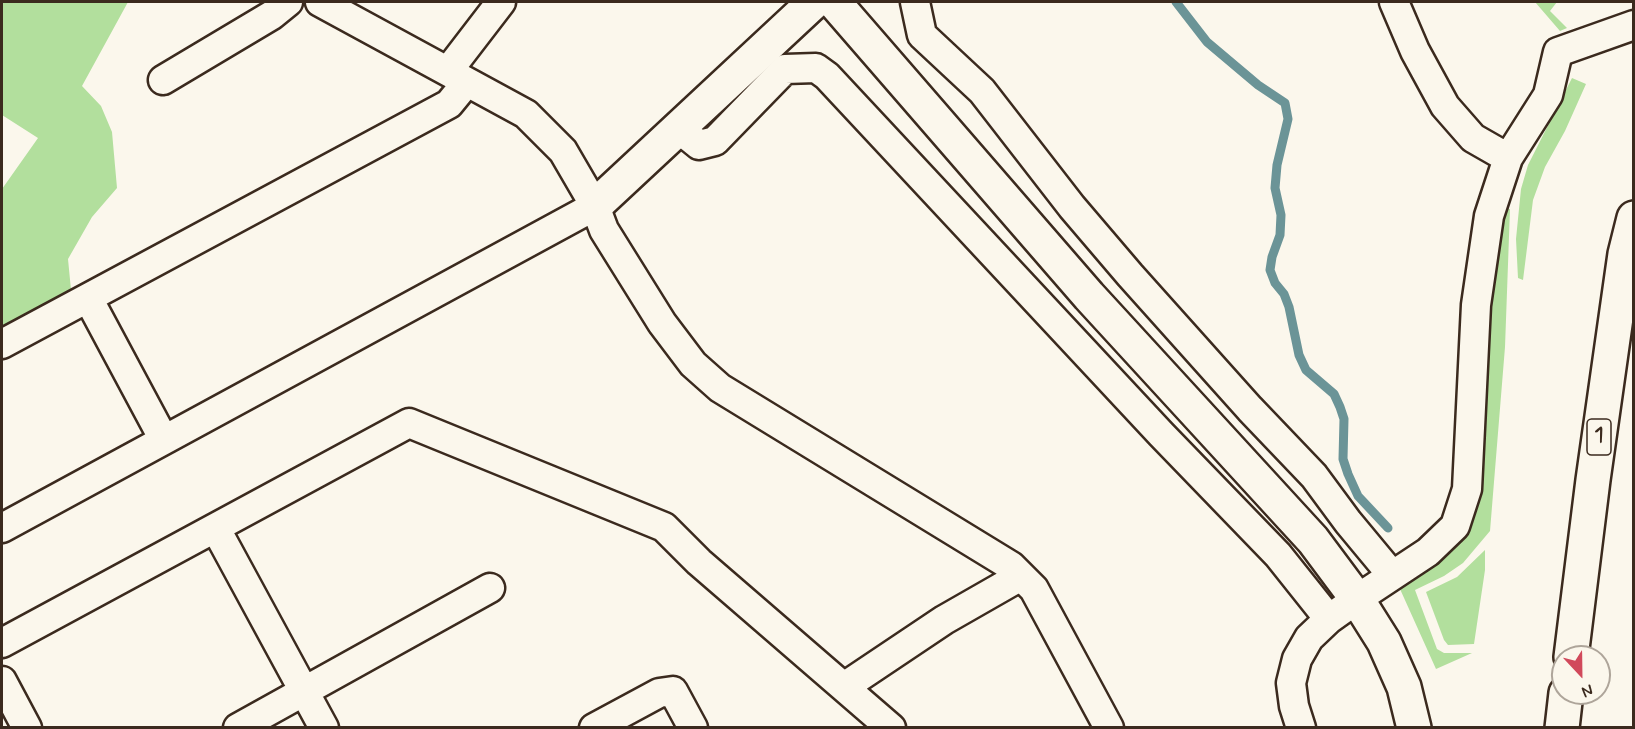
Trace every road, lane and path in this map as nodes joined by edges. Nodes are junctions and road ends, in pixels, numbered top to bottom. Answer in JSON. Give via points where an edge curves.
{"nodes":[{"id":1,"x":288,"y":2,"type":"edge"},
{"id":2,"x":320,"y":2,"type":"edge"},
{"id":3,"x":501,"y":2,"type":"edge"},
{"id":4,"x":814,"y":2,"type":"edge"},
{"id":5,"x":834,"y":2,"type":"edge"},
{"id":6,"x":915,"y":2,"type":"edge"},
{"id":7,"x":1394,"y":2,"type":"edge"},
{"id":8,"x":1634,"y":25,"type":"edge"},
{"id":9,"x":457,"y":76,"type":"junction"},
{"id":10,"x":163,"y":80,"type":"dead end"},
{"id":11,"x":678,"y":128,"type":"junction"},
{"id":12,"x":1508,"y":158,"type":"junction"},
{"id":13,"x":595,"y":206,"type":"junction"},
{"id":14,"x":1634,"y":218,"type":"edge"},
{"id":15,"x":88,"y":298,"type":"junction"},
{"id":16,"x":2,"y":345,"type":"edge"},
{"id":17,"x":164,"y":440,"type":"junction"},
{"id":18,"x":2,"y":528,"type":"edge"},
{"id":19,"x":216,"y":529,"type":"junction"},
{"id":20,"x":1392,"y":575,"type":"junction"},
{"id":21,"x":1022,"y":576,"type":"junction"},
{"id":22,"x":490,"y":588,"type":"dead end"},
{"id":23,"x":1357,"y":599,"type":"junction"},
{"id":24,"x":1329,"y":620,"type":"junction"},
{"id":25,"x":2,"y":643,"type":"edge"},
{"id":26,"x":1573,"y":645,"type":"edge"},
{"id":27,"x":2,"y":681,"type":"edge"},
{"id":28,"x":844,"y":687,"type":"junction"},
{"id":29,"x":305,"y":691,"type":"junction"},
{"id":30,"x":1565,"y":705,"type":"edge"},
{"id":31,"x":27,"y":728,"type":"edge"},
{"id":32,"x":238,"y":728,"type":"edge"},
{"id":33,"x":324,"y":728,"type":"edge"},
{"id":34,"x":594,"y":728,"type":"edge"},
{"id":35,"x":693,"y":728,"type":"edge"},
{"id":36,"x":891,"y":728,"type":"edge"},
{"id":37,"x":1109,"y":728,"type":"edge"},
{"id":38,"x":1301,"y":728,"type":"edge"},
{"id":39,"x":1414,"y":728,"type":"edge"},
{"id":40,"x":1562,"y":728,"type":"edge"}],
"edges":[{"from":1,"to":10,"type":"street"},
{"from":2,"to":9,"type":"street"},
{"from":3,"to":9,"type":"street"},
{"from":4,"to":11,"type":"main road"},
{"from":5,"to":23,"type":"main road","via":[[1089,296],[1313,540]]},
{"from":6,"to":20,"type":"street","via":[[922,35],[982,91],[1079,216],[1314,476]]},
{"from":7,"to":12,"type":"street","via":[[1445,106],[1473,138]]},
{"from":8,"to":12,"type":"street","via":[[1558,52],[1548,95]]},
{"from":9,"to":13,"type":"street","via":[[526,114],[563,151]]},
{"from":9,"to":15,"type":"street","via":[[449,104]]},
{"from":11,"to":13,"type":"main road"},
{"from":11,"to":24,"type":"street","via":[[699,145],[715,141],[786,69],[816,68],[827,76],[1278,555]]},
{"from":12,"to":20,"type":"street","via":[[1489,216],[1476,305],[1467,489],[1455,526],[1428,552]]},
{"from":13,"to":17,"type":"street"},
{"from":13,"to":21,"type":"street","via":[[604,230],[662,323],[693,364],[720,388]]},
{"from":14,"to":26,"type":"main road","number":"1"},
{"from":15,"to":16,"type":"street"},
{"from":15,"to":17,"type":"street"},
{"from":17,"to":18,"type":"street"},
{"from":19,"to":25,"type":"street"},
{"from":19,"to":28,"type":"street","via":[[409,423],[664,527]]},
{"from":19,"to":29,"type":"street"},
{"from":20,"to":23,"type":"street"},
{"from":21,"to":28,"type":"street","via":[[944,620]]},
{"from":21,"to":37,"type":"street","via":[[1034,589]]},
{"from":22,"to":29,"type":"street"},
{"from":23,"to":24,"type":"street"},
{"from":23,"to":39,"type":"main road","via":[[1384,642],[1404,687]]},
{"from":24,"to":38,"type":"street","via":[[1309,638],[1297,659],[1291,683]]},
{"from":27,"to":31,"type":"street"},
{"from":28,"to":36,"type":"street"},
{"from":29,"to":32,"type":"street"},
{"from":29,"to":33,"type":"street"},
{"from":30,"to":40,"type":"main road"},
{"from":34,"to":35,"type":"street","via":[[659,693],[673,691]]}]}
